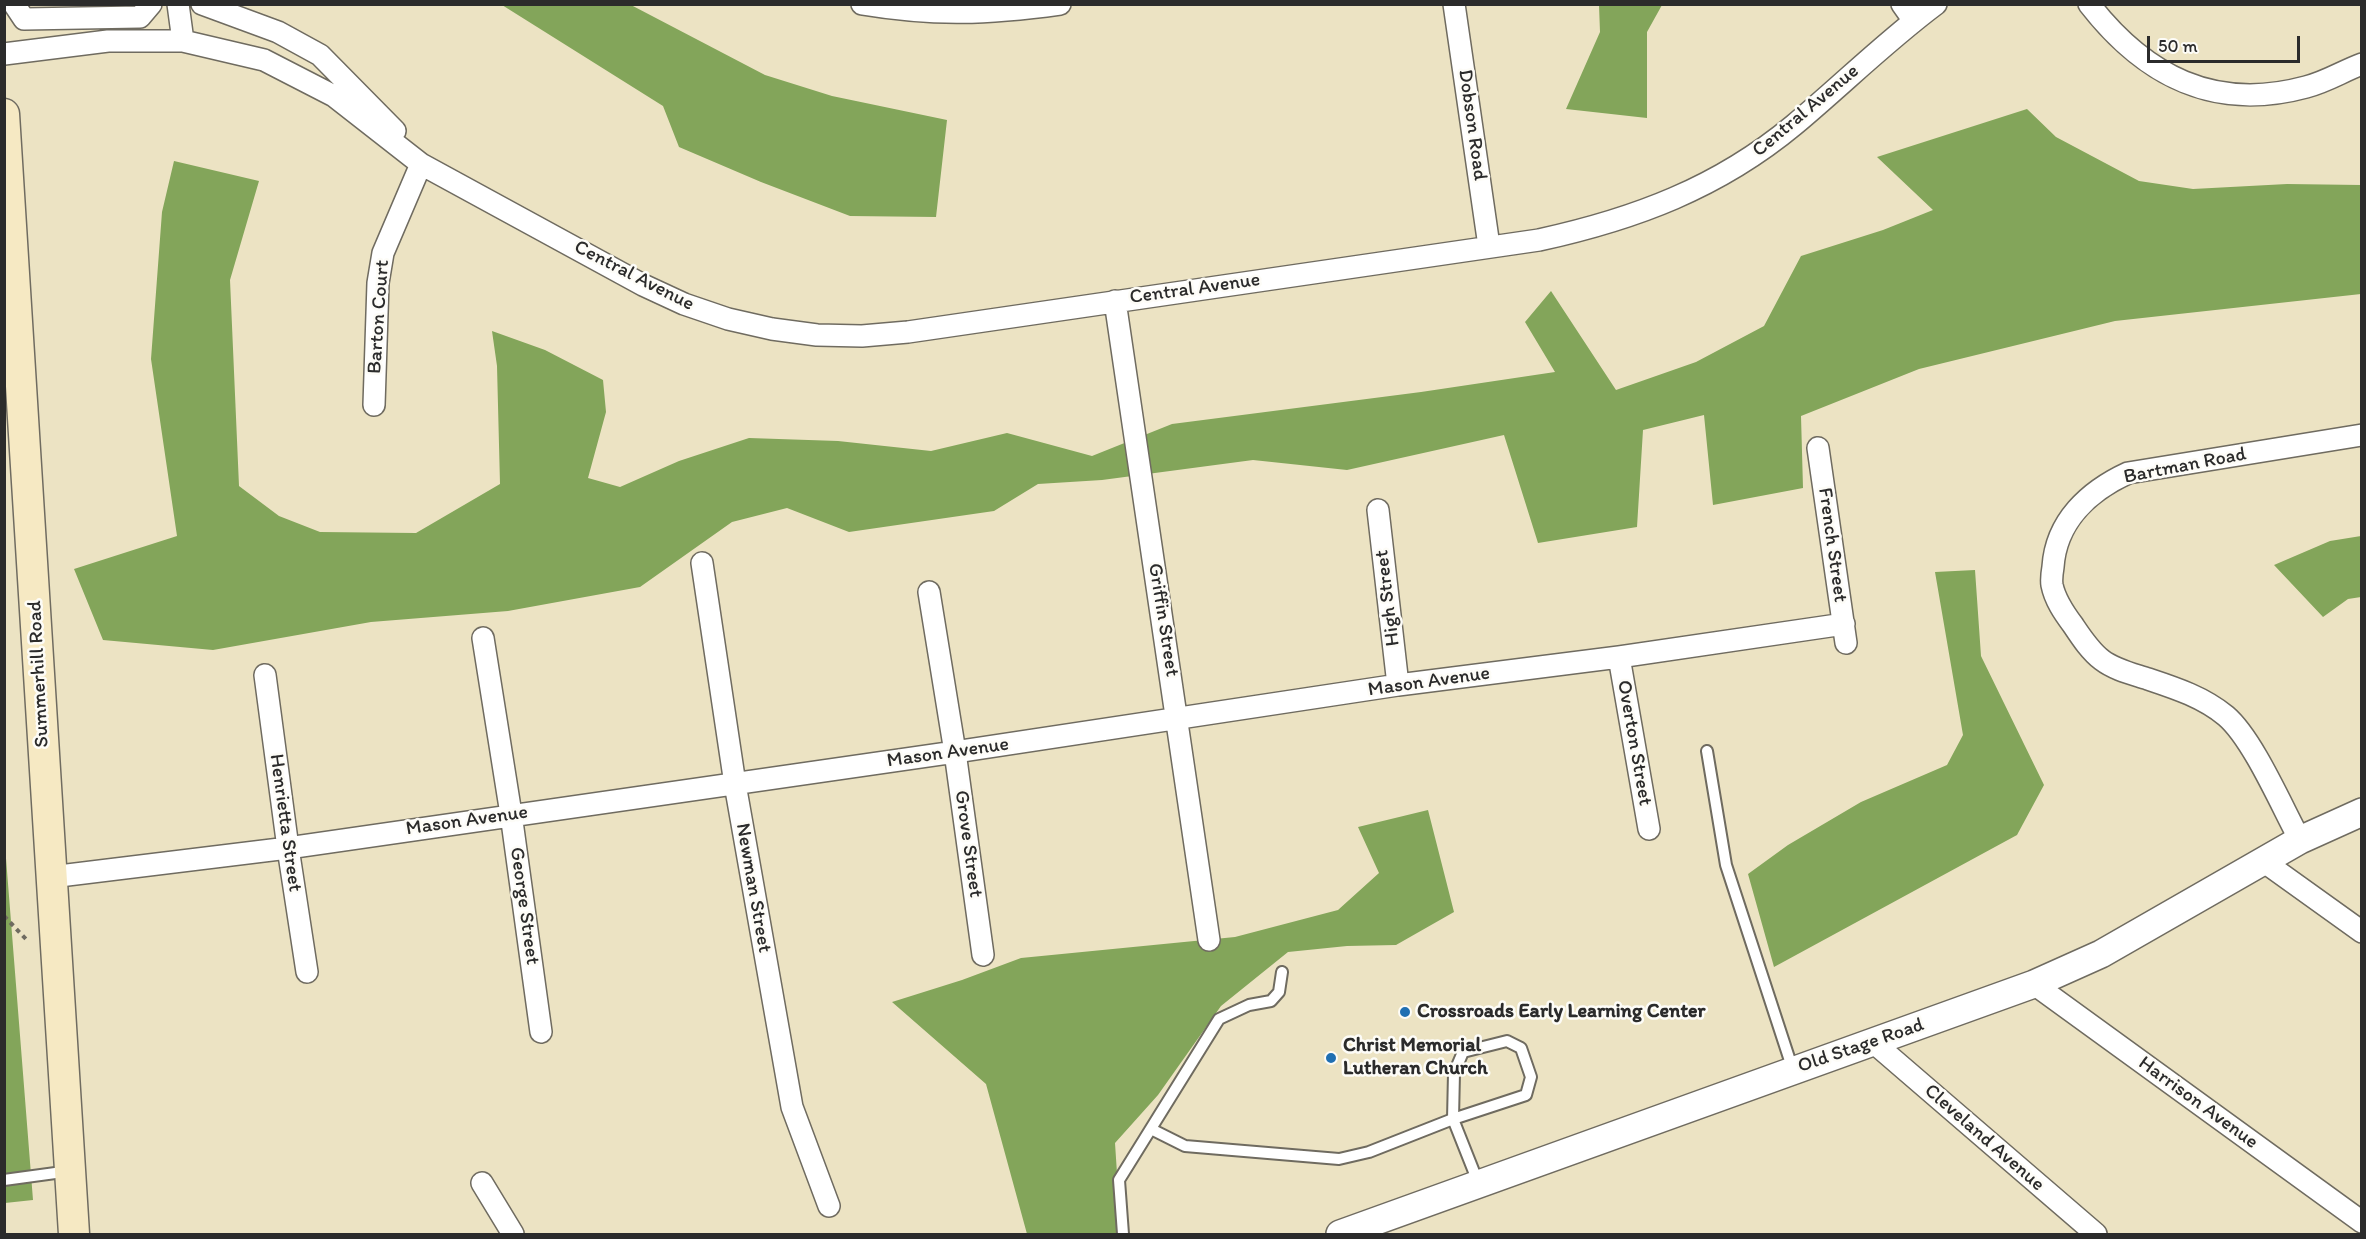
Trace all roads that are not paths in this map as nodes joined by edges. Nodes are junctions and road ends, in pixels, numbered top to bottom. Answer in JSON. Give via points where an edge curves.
{"nodes":[{"id":1,"x":14,"y":4,"type":"edge"},
{"id":2,"x":151,"y":4,"type":"edge"},
{"id":3,"x":178,"y":4,"type":"edge"},
{"id":4,"x":202,"y":4,"type":"edge"},
{"id":5,"x":862,"y":4,"type":"edge"},
{"id":6,"x":1060,"y":4,"type":"edge"},
{"id":7,"x":1454,"y":4,"type":"edge"},
{"id":8,"x":1936,"y":4,"type":"edge"},
{"id":9,"x":2089,"y":4,"type":"edge"},
{"id":10,"x":1908,"y":13,"type":"edge"},
{"id":11,"x":183,"y":41,"type":"junction"},
{"id":12,"x":4,"y":54,"type":"edge"},
{"id":13,"x":2361,"y":64,"type":"edge"},
{"id":14,"x":4,"y":114,"type":"edge"},
{"id":15,"x":421,"y":164,"type":"junction"},
{"id":16,"x":1489,"y":246,"type":"junction"},
{"id":17,"x":1115,"y":301,"type":"junction"},
{"id":18,"x":374,"y":405,"type":"dead end"},
{"id":19,"x":2361,"y":435,"type":"edge"},
{"id":20,"x":1818,"y":448,"type":"dead end"},
{"id":21,"x":1378,"y":510,"type":"dead end"},
{"id":22,"x":702,"y":563,"type":"dead end"},
{"id":23,"x":929,"y":592,"type":"dead end"},
{"id":24,"x":1845,"y":633,"type":"joint"},
{"id":25,"x":483,"y":638,"type":"dead end"},
{"id":26,"x":1619,"y":657,"type":"junction"},
{"id":27,"x":266,"y":675,"type":"dead end"},
{"id":28,"x":1398,"y":686,"type":"junction"},
{"id":29,"x":1177,"y":718,"type":"junction"},
{"id":30,"x":1707,"y":751,"type":"dead end"},
{"id":31,"x":955,"y":752,"type":"junction"},
{"id":32,"x":735,"y":784,"type":"junction"},
{"id":33,"x":2361,"y":812,"type":"edge"},
{"id":34,"x":511,"y":814,"type":"junction"},
{"id":35,"x":1649,"y":829,"type":"dead end"},
{"id":36,"x":2300,"y":840,"type":"junction"},
{"id":37,"x":288,"y":848,"type":"junction"},
{"id":38,"x":2264,"y":861,"type":"junction"},
{"id":39,"x":51,"y":877,"type":"junction"},
{"id":40,"x":2361,"y":932,"type":"edge"},
{"id":41,"x":1209,"y":940,"type":"dead end"},
{"id":42,"x":983,"y":955,"type":"dead end"},
{"id":43,"x":307,"y":972,"type":"dead end"},
{"id":44,"x":1282,"y":972,"type":"dead end"},
{"id":45,"x":2034,"y":984,"type":"junction"},
{"id":46,"x":541,"y":1032,"type":"dead end"},
{"id":47,"x":1873,"y":1042,"type":"junction"},
{"id":48,"x":1793,"y":1070,"type":"junction"},
{"id":49,"x":1453,"y":1119,"type":"junction"},
{"id":50,"x":1151,"y":1129,"type":"junction"},
{"id":51,"x":70,"y":1171,"type":"junction"},
{"id":52,"x":4,"y":1180,"type":"edge"},
{"id":53,"x":482,"y":1183,"type":"dead end"},
{"id":54,"x":1479,"y":1183,"type":"junction"},
{"id":55,"x":829,"y":1206,"type":"dead end"},
{"id":56,"x":2361,"y":1222,"type":"edge"},
{"id":57,"x":74,"y":1234,"type":"edge"},
{"id":58,"x":513,"y":1234,"type":"edge"},
{"id":59,"x":1123,"y":1234,"type":"edge"},
{"id":60,"x":1340,"y":1234,"type":"edge"},
{"id":61,"x":2096,"y":1234,"type":"edge"}],
"edges":[{"from":1,"to":2,"type":"street","via":[[24,19],[140,17]]},
{"from":3,"to":11,"type":"street"},
{"from":4,"to":15,"type":"street","name":"Central Avenue","via":[[278,32],[320,55],[387,122]]},
{"from":5,"to":6,"type":"street","via":[[962,14]]},
{"from":7,"to":16,"type":"street","name":"Dobson Road"},
{"from":8,"to":10,"type":"street","name":"Central Avenue"},
{"from":9,"to":13,"type":"street","via":[[2139,57],[2174,78],[2211,90],[2251,95],[2290,91]]},
{"from":10,"to":16,"type":"street","name":"Central Avenue","via":[[1897,33],[1793,126],[1699,188],[1648,211],[1594,228]]},
{"from":11,"to":12,"type":"street","name":"Central Avenue","via":[[108,41]]},
{"from":11,"to":15,"type":"street","name":"Central Avenue","via":[[264,60],[334,96]]},
{"from":14,"to":39,"type":"main road","name":"Summerhill Road"},
{"from":15,"to":17,"type":"street","name":"Central Avenue","via":[[643,285],[684,304],[772,329],[817,335],[874,335]]},
{"from":15,"to":18,"type":"street","name":"Barton Court","via":[[383,253],[378,283]]},
{"from":16,"to":17,"type":"street","name":"Central Avenue"},
{"from":17,"to":29,"type":"street","name":"Griffin Street"},
{"from":19,"to":36,"type":"street","name":"Bartman Road","via":[[2128,473],[2107,483],[2072,514],[2053,557],[2051,583],[2058,602],[2084,642],[2102,660],[2125,672],[2205,701],[2237,727]]},
{"from":20,"to":24,"type":"street","name":"French Street"},
{"from":21,"to":28,"type":"street","name":"High Street"},
{"from":22,"to":32,"type":"street","name":"Newman Street"},
{"from":23,"to":31,"type":"street","name":"Grove Street"},
{"from":24,"to":26,"type":"street","name":"Mason Avenue"},
{"from":25,"to":34,"type":"street","name":"George Street"},
{"from":26,"to":28,"type":"street","name":"Mason Avenue"},
{"from":26,"to":35,"type":"street","name":"Overton Street"},
{"from":27,"to":37,"type":"street","name":"Henrietta Street"},
{"from":28,"to":29,"type":"street","name":"Mason Avenue"},
{"from":29,"to":31,"type":"street","name":"Mason Avenue"},
{"from":29,"to":41,"type":"street","name":"Griffin Street"},
{"from":30,"to":48,"type":"lane","via":[[1726,865]]},
{"from":31,"to":32,"type":"street","name":"Mason Avenue"},
{"from":31,"to":42,"type":"street","name":"Grove Street"},
{"from":32,"to":34,"type":"street","name":"Mason Avenue"},
{"from":32,"to":55,"type":"street","name":"Newman Street","via":[[792,1107]]},
{"from":33,"to":36,"type":"street","name":"Old Stage Road"},
{"from":34,"to":37,"type":"street","name":"Mason Avenue"},
{"from":34,"to":46,"type":"street","name":"George Street"},
{"from":36,"to":38,"type":"street","name":"Old Stage Road"},
{"from":37,"to":39,"type":"street","name":"Mason Avenue"},
{"from":37,"to":43,"type":"street","name":"Henrietta Street"},
{"from":38,"to":40,"type":"street"},
{"from":38,"to":45,"type":"street","name":"Old Stage Road","via":[[2101,954]]},
{"from":39,"to":51,"type":"main road","name":"Summerhill Road"},
{"from":44,"to":50,"type":"lane","via":[[1280,992],[1271,1001],[1249,1005],[1219,1019]]},
{"from":45,"to":47,"type":"street","name":"Old Stage Road"},
{"from":45,"to":56,"type":"street","name":"Harrison Avenue"},
{"from":47,"to":48,"type":"street","name":"Old Stage Road"},
{"from":47,"to":61,"type":"street","name":"Cleveland Avenue"},
{"from":48,"to":54,"type":"street","name":"Old Stage Road"},
{"from":49,"to":49,"type":"lane","via":[[1526,1095],[1531,1077],[1521,1048],[1507,1041],[1463,1052],[1454,1073]]},
{"from":49,"to":50,"type":"lane","via":[[1369,1152],[1339,1159],[1185,1146]]},
{"from":49,"to":54,"type":"lane"},
{"from":50,"to":59,"type":"lane","via":[[1119,1180]]},
{"from":51,"to":52,"type":"lane"},
{"from":51,"to":57,"type":"main road","name":"Summerhill Road"},
{"from":53,"to":58,"type":"street"},
{"from":54,"to":60,"type":"street","name":"Old Stage Road"}]}
